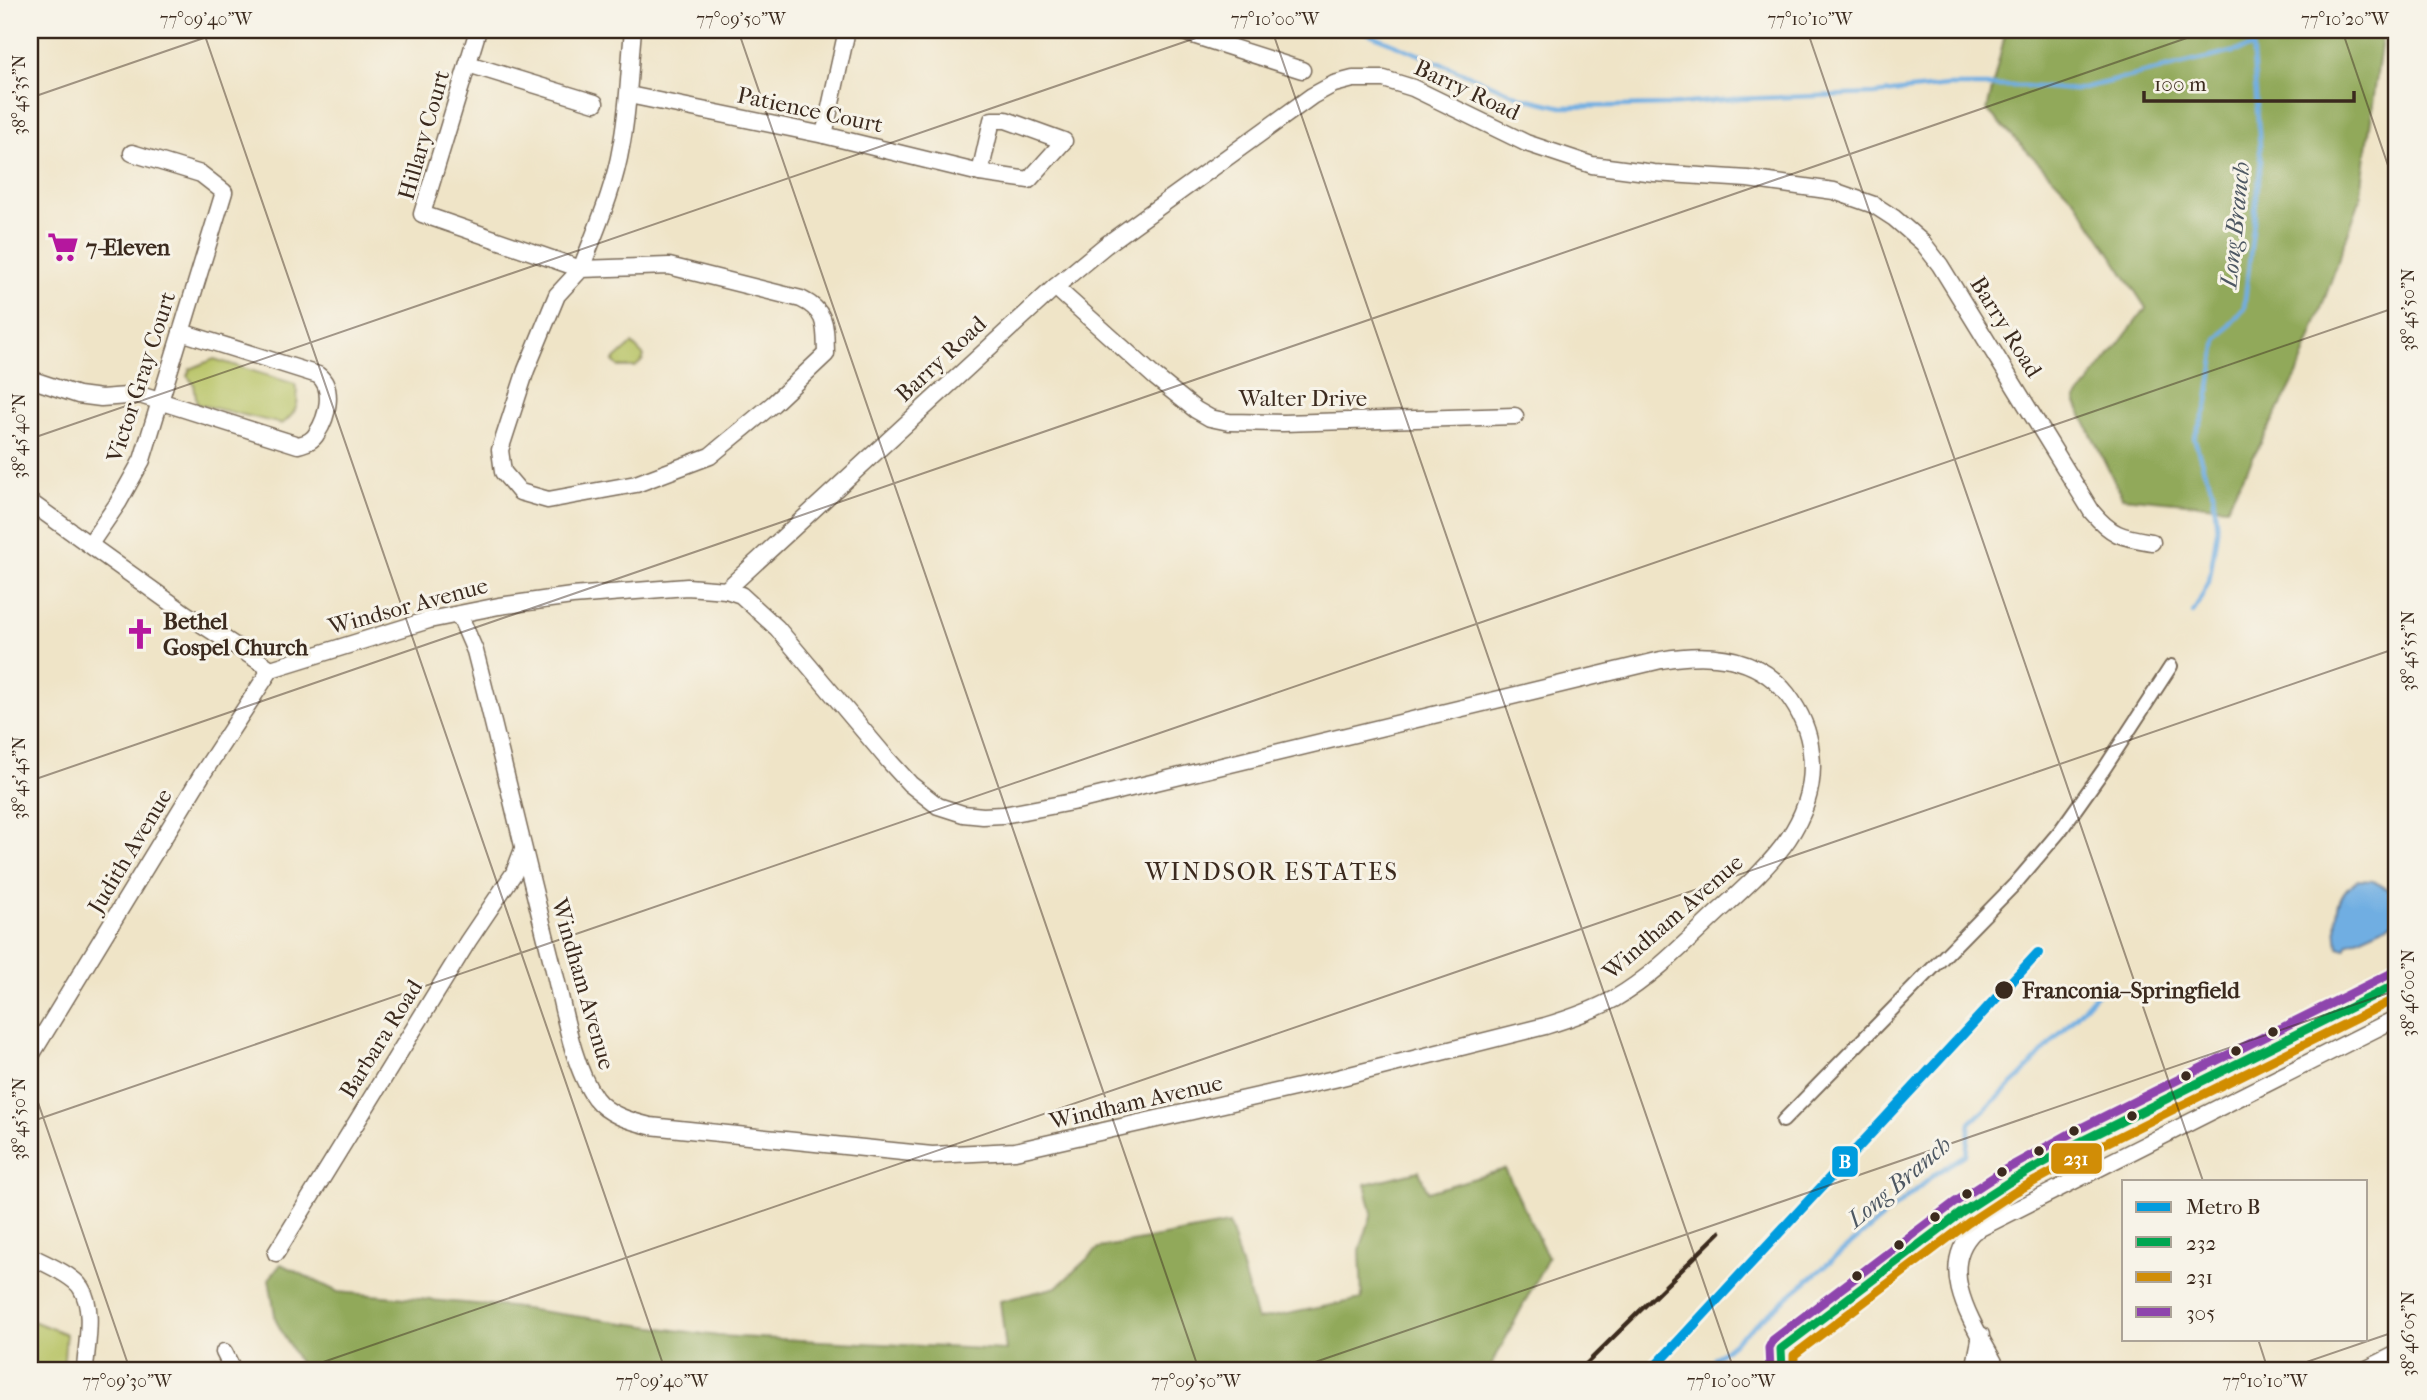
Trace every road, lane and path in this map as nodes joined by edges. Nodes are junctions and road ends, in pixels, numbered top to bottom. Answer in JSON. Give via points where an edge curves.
{"nodes":[{"id":1,"x":478,"y":30,"type":"edge"},
{"id":2,"x":633,"y":30,"type":"edge"},
{"id":3,"x":847,"y":30,"type":"edge"},
{"id":4,"x":1177,"y":30,"type":"edge"},
{"id":5,"x":468,"y":64,"type":"junction"},
{"id":6,"x":1302,"y":70,"type":"dead end"},
{"id":7,"x":629,"y":95,"type":"junction"},
{"id":8,"x":595,"y":103,"type":"dead end"},
{"id":9,"x":824,"y":135,"type":"junction"},
{"id":10,"x":132,"y":153,"type":"dead end"},
{"id":11,"x":980,"y":173,"type":"junction"},
{"id":12,"x":581,"y":270,"type":"junction"},
{"id":13,"x":1055,"y":287,"type":"junction"},
{"id":14,"x":181,"y":332,"type":"junction"},
{"id":15,"x":30,"y":379,"type":"edge"},
{"id":16,"x":158,"y":402,"type":"junction"},
{"id":17,"x":1515,"y":416,"type":"dead end"},
{"id":18,"x":30,"y":502,"type":"edge"},
{"id":19,"x":2152,"y":542,"type":"dead end"},
{"id":20,"x":90,"y":544,"type":"junction"},
{"id":21,"x":726,"y":590,"type":"junction"},
{"id":22,"x":459,"y":614,"type":"junction"},
{"id":23,"x":2171,"y":666,"type":"dead end"},
{"id":24,"x":271,"y":669,"type":"junction"},
{"id":25,"x":523,"y":849,"type":"junction"},
{"id":26,"x":2397,"y":1018,"type":"edge"},
{"id":27,"x":30,"y":1057,"type":"edge"},
{"id":28,"x":1783,"y":1121,"type":"dead end"},
{"id":29,"x":276,"y":1253,"type":"dead end"},
{"id":30,"x":30,"y":1256,"type":"edge"},
{"id":31,"x":1981,"y":1335,"type":"junction"},
{"id":32,"x":224,"y":1352,"type":"dead end"},
{"id":33,"x":2397,"y":1354,"type":"edge"},
{"id":34,"x":85,"y":1370,"type":"edge"},
{"id":35,"x":233,"y":1370,"type":"edge"},
{"id":36,"x":1974,"y":1370,"type":"edge"},
{"id":37,"x":1998,"y":1370,"type":"edge"},
{"id":38,"x":2365,"y":1370,"type":"edge"}],
"edges":[{"from":1,"to":5,"type":"street","name":"Hillary Court"},
{"from":2,"to":7,"type":"street"},
{"from":3,"to":9,"type":"street"},
{"from":4,"to":6,"type":"street"},
{"from":5,"to":8,"type":"street"},
{"from":5,"to":12,"type":"street","name":"Hillary Court","via":[[422,214]]},
{"from":7,"to":9,"type":"street","name":"Patience Court"},
{"from":7,"to":12,"type":"street","via":[[612,187]]},
{"from":9,"to":11,"type":"street","name":"Patience Court"},
{"from":10,"to":14,"type":"street","name":"Victor Gray Court","via":[[201,174],[224,192]]},
{"from":11,"to":11,"type":"street","name":"Patience Court","via":[[1029,180],[1064,141],[1006,120],[992,120]]},
{"from":12,"to":12,"type":"street","via":[[668,266],[801,299],[824,318],[826,354],[710,456],[636,484],[548,500],[520,492],[503,472],[500,450],[557,295]]},
{"from":13,"to":17,"type":"street","name":"Walter Drive","via":[[1155,377],[1210,418],[1283,423]]},
{"from":13,"to":19,"type":"street","name":"Barry Road","via":[[1312,96],[1353,79],[1384,79],[1413,88],[1526,143],[1592,165],[1811,187],[1855,197],[1884,211],[1911,231],[1940,265],[2105,528],[2126,538]]},
{"from":13,"to":21,"type":"street","name":"Barry Road"},
{"from":14,"to":16,"type":"street","name":"Victor Gray Court"},
{"from":14,"to":16,"type":"street","via":[[318,375],[329,393],[328,402],[317,434],[298,445]]},
{"from":15,"to":16,"type":"street","via":[[78,395],[140,395]]},
{"from":16,"to":20,"type":"street","name":"Victor Gray Court","via":[[142,460]]},
{"from":18,"to":20,"type":"street"},
{"from":20,"to":24,"type":"street"},
{"from":21,"to":22,"type":"street","name":"Windsor Avenue","via":[[687,587],[572,596]]},
{"from":21,"to":25,"type":"street","name":"Windham Avenue","via":[[741,595],[777,628],[910,784],[938,806],[963,814],[1003,815],[1077,801],[1697,655],[1747,664],[1785,691],[1808,734],[1811,788],[1797,828],[1768,864],[1652,971],[1599,1006],[1545,1026],[1342,1077],[1043,1146],[986,1154],[932,1155],[650,1126],[608,1111],[588,1086],[577,1058]]},
{"from":22,"to":24,"type":"street","name":"Windsor Avenue"},
{"from":22,"to":25,"type":"street","name":"Windham Avenue","via":[[475,651]]},
{"from":23,"to":28,"type":"street","via":[[2060,831],[2015,884]]},
{"from":24,"to":27,"type":"street","name":"Judith Avenue"},
{"from":25,"to":29,"type":"street","name":"Barbara Road","via":[[510,881],[468,941]]},
{"from":26,"to":31,"type":"street","via":[[1974,1231],[1960,1252],[1957,1280]]},
{"from":30,"to":34,"type":"street","via":[[82,1290],[88,1312]]},
{"from":31,"to":36,"type":"street"},
{"from":31,"to":37,"type":"street"},
{"from":32,"to":35,"type":"street"},
{"from":33,"to":38,"type":"street"}]}
